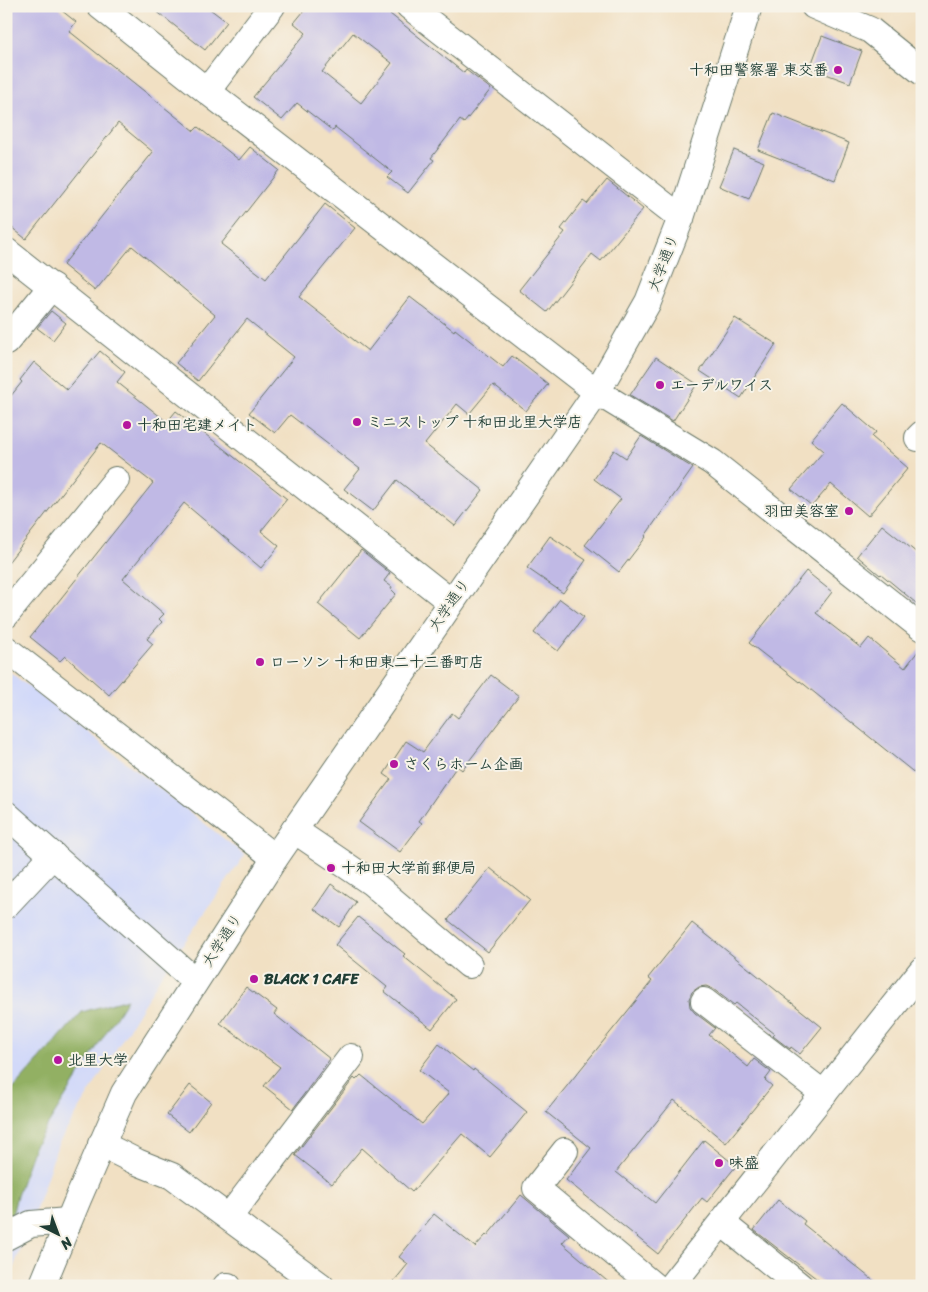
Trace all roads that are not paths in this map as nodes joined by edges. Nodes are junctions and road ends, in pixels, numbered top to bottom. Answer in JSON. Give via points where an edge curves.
{"nodes":[{"id":1,"x":100,"y":6,"type":"edge"},
{"id":2,"x":272,"y":6,"type":"edge"},
{"id":3,"x":409,"y":6,"type":"edge"},
{"id":4,"x":749,"y":6,"type":"edge"},
{"id":5,"x":814,"y":6,"type":"edge"},
{"id":6,"x":922,"y":72,"type":"edge"},
{"id":7,"x":207,"y":91,"type":"junction"},
{"id":8,"x":681,"y":218,"type":"junction"},
{"id":9,"x":6,"y":251,"type":"edge"},
{"id":10,"x":52,"y":286,"type":"junction"},
{"id":11,"x":6,"y":342,"type":"edge"},
{"id":12,"x":597,"y":392,"type":"junction"},
{"id":13,"x":116,"y":480,"type":"dead end"},
{"id":14,"x":451,"y":602,"type":"junction"},
{"id":15,"x":6,"y":615,"type":"edge"},
{"id":16,"x":922,"y":628,"type":"edge"},
{"id":17,"x":6,"y":649,"type":"edge"},
{"id":18,"x":6,"y":814,"type":"edge"},
{"id":19,"x":294,"y":830,"type":"junction"},
{"id":20,"x":52,"y":856,"type":"junction"},
{"id":21,"x":275,"y":858,"type":"junction"},
{"id":22,"x":6,"y":905,"type":"edge"},
{"id":23,"x":469,"y":965,"type":"dead end"},
{"id":24,"x":920,"y":976,"type":"edge"},
{"id":25,"x":195,"y":981,"type":"junction"},
{"id":26,"x":704,"y":1002,"type":"dead end"},
{"id":27,"x":351,"y":1057,"type":"dead end"},
{"id":28,"x":824,"y":1094,"type":"junction"},
{"id":29,"x":101,"y":1144,"type":"junction"},
{"id":30,"x":565,"y":1151,"type":"dead end"},
{"id":31,"x":229,"y":1217,"type":"junction"},
{"id":32,"x":68,"y":1221,"type":"junction"},
{"id":33,"x":722,"y":1223,"type":"junction"},
{"id":34,"x":6,"y":1236,"type":"edge"},
{"id":35,"x":42,"y":1286,"type":"edge"},
{"id":36,"x":321,"y":1286,"type":"edge"},
{"id":37,"x":654,"y":1286,"type":"edge"},
{"id":38,"x":671,"y":1286,"type":"edge"},
{"id":39,"x":800,"y":1286,"type":"edge"}],
"edges":[{"from":1,"to":7,"type":"street"},
{"from":2,"to":7,"type":"street"},
{"from":3,"to":8,"type":"street"},
{"from":4,"to":8,"type":"street","name":"大学通り"},
{"from":5,"to":6,"type":"street","via":[[870,30]]},
{"from":7,"to":12,"type":"street"},
{"from":8,"to":12,"type":"street","name":"大学通り","via":[[648,302]]},
{"from":9,"to":10,"type":"street"},
{"from":10,"to":11,"type":"street"},
{"from":10,"to":14,"type":"street"},
{"from":12,"to":14,"type":"street","name":"大学通り"},
{"from":12,"to":16,"type":"street","via":[[712,462]]},
{"from":13,"to":15,"type":"street"},
{"from":14,"to":19,"type":"street","name":"大学通り"},
{"from":17,"to":21,"type":"street"},
{"from":18,"to":20,"type":"street"},
{"from":19,"to":21,"type":"street","name":"大学通り"},
{"from":19,"to":23,"type":"street","via":[[372,883]]},
{"from":20,"to":22,"type":"street"},
{"from":20,"to":25,"type":"street"},
{"from":21,"to":25,"type":"street","name":"大学通り"},
{"from":24,"to":28,"type":"street"},
{"from":25,"to":29,"type":"street","name":"大学通り","via":[[124,1093]]},
{"from":26,"to":28,"type":"street"},
{"from":27,"to":31,"type":"street"},
{"from":28,"to":33,"type":"street"},
{"from":29,"to":31,"type":"street","via":[[172,1176]]},
{"from":29,"to":32,"type":"street","name":"大学通り"},
{"from":30,"to":37,"type":"street","via":[[536,1188]]},
{"from":31,"to":36,"type":"street"},
{"from":32,"to":34,"type":"street","via":[[31,1224]]},
{"from":32,"to":35,"type":"street","name":"大学通り"},
{"from":33,"to":38,"type":"street"},
{"from":33,"to":39,"type":"street"}]}
